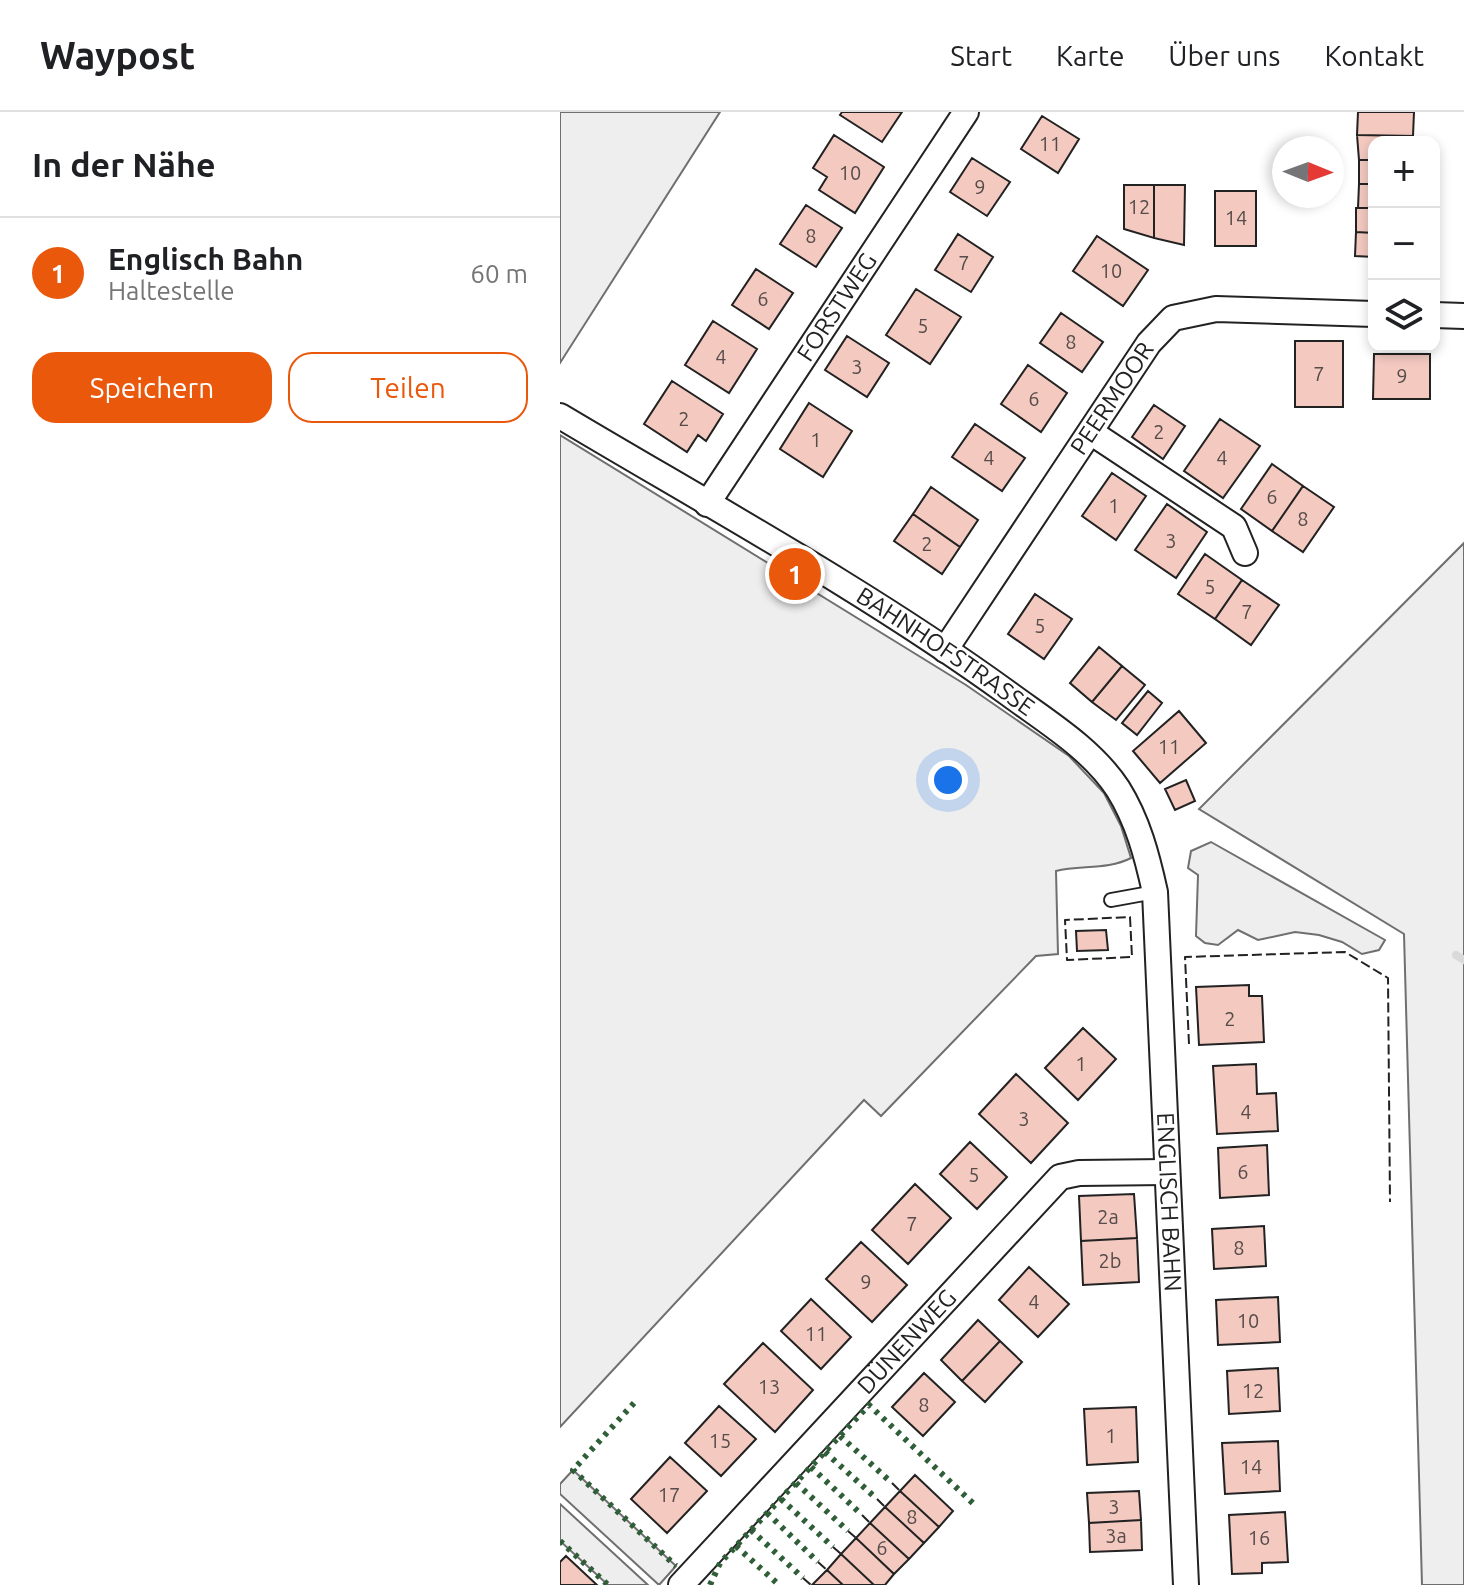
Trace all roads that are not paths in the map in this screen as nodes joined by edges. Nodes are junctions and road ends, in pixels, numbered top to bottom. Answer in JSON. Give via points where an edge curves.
{"nodes":[{"id":1,"x":966,"y":112,"type":"edge"},
{"id":2,"x":1368,"y":314,"type":"edge"},
{"id":3,"x":1440,"y":315,"type":"edge"},
{"id":4,"x":1464,"y":316,"type":"edge"},
{"id":5,"x":560,"y":416,"type":"edge"},
{"id":6,"x":1092,"y":433,"type":"junction"},
{"id":7,"x":707,"y":504,"type":"junction"},
{"id":8,"x":1245,"y":553,"type":"dead end"},
{"id":9,"x":945,"y":650,"type":"junction"},
{"id":10,"x":1135,"y":823,"type":"joint"},
{"id":11,"x":1155,"y":892,"type":"junction"},
{"id":12,"x":1111,"y":900,"type":"dead end"},
{"id":13,"x":1166,"y":1172,"type":"junction"},
{"id":14,"x":681,"y":1585,"type":"edge"},
{"id":15,"x":1186,"y":1585,"type":"edge"}],
"edges":[{"from":1,"to":7,"type":"street","name":"FORSTWEG"},
{"from":2,"to":6,"type":"street","name":"PEERMOOR","via":[[1216,309],[1173,318],[1149,343]]},
{"from":3,"to":4,"type":"street"},
{"from":5,"to":7,"type":"street","name":"BAHNHOFSTRASSE"},
{"from":6,"to":8,"type":"street","via":[[1234,527]]},
{"from":6,"to":9,"type":"street","name":"PEERMOOR"},
{"from":7,"to":9,"type":"street","name":"BAHNHOFSTRASSE"},
{"from":9,"to":10,"type":"street","name":"BAHNHOFSTRASSE","via":[[1082,748],[1118,788]]},
{"from":10,"to":11,"type":"street","name":"ENGLISCH BAHN"},
{"from":11,"to":12,"type":"lane"},
{"from":11,"to":13,"type":"street","name":"ENGLISCH BAHN"},
{"from":13,"to":14,"type":"street","name":"DÜNENWEG","via":[[1060,1177]]},
{"from":13,"to":15,"type":"street","name":"ENGLISCH BAHN"}]}
